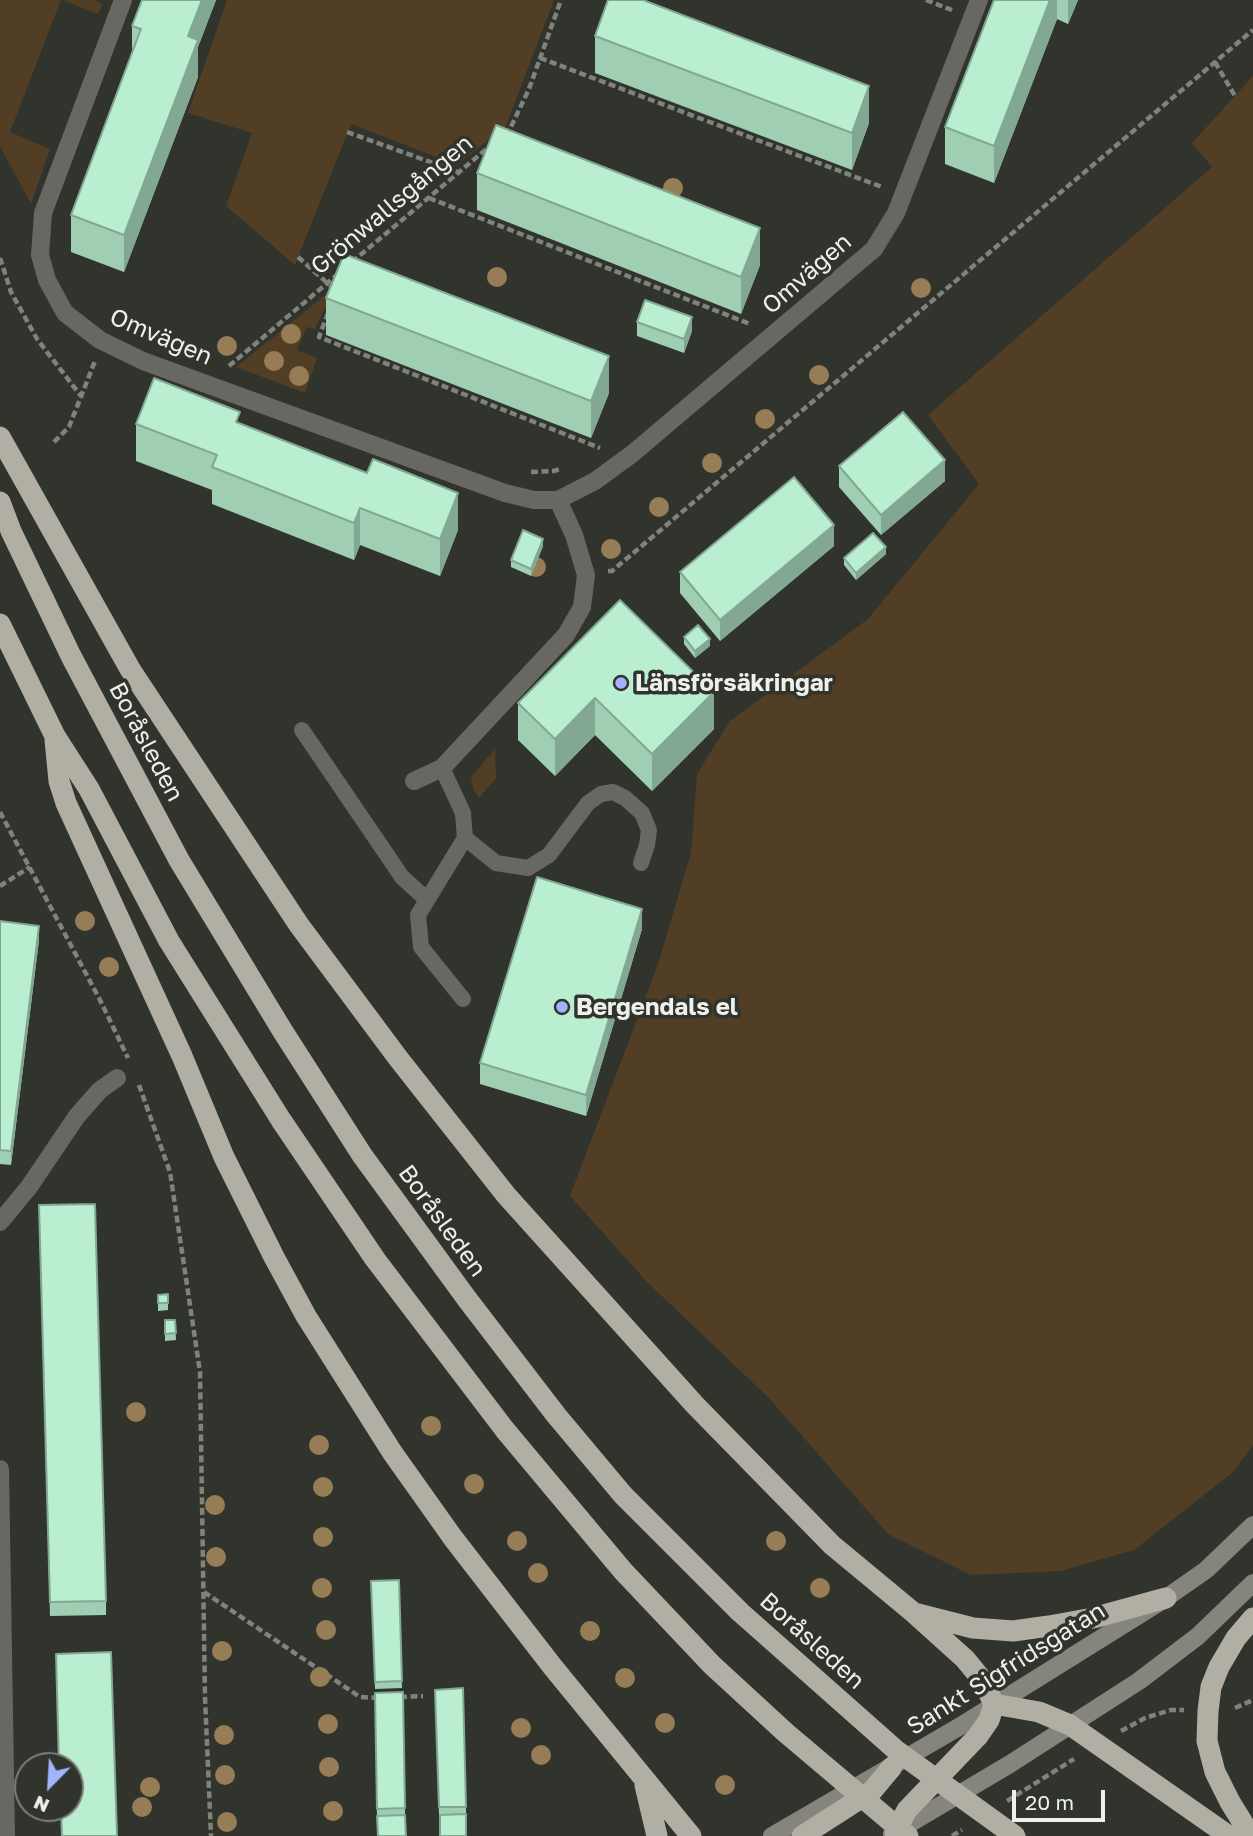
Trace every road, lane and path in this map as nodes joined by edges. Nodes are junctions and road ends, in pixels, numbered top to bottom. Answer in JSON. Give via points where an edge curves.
{"nodes":[{"id":1,"x":123,"y":0,"type":"edge"},
{"id":2,"x":561,"y":0,"type":"edge"},
{"id":3,"x":926,"y":0,"type":"edge"},
{"id":4,"x":979,"y":0,"type":"edge"},
{"id":5,"x":956,"y":12,"type":"dead end"},
{"id":6,"x":1253,"y":30,"type":"edge"},
{"id":7,"x":540,"y":58,"type":"junction"},
{"id":8,"x":1214,"y":62,"type":"junction"},
{"id":9,"x":1235,"y":96,"type":"dead end"},
{"id":10,"x":347,"y":132,"type":"dead end"},
{"id":11,"x":459,"y":172,"type":"junction"},
{"id":12,"x":889,"y":190,"type":"dead end"},
{"id":13,"x":428,"y":198,"type":"junction"},
{"id":14,"x":298,"y":257,"type":"dead end"},
{"id":15,"x":0,"y":258,"type":"edge"},
{"id":16,"x":327,"y":283,"type":"junction"},
{"id":17,"x":336,"y":291,"type":"edge"},
{"id":18,"x":331,"y":302,"type":"edge"},
{"id":19,"x":744,"y":334,"type":"dead end"},
{"id":20,"x":100,"y":340,"type":"junction"},
{"id":21,"x":234,"y":374,"type":"dead end"},
{"id":22,"x":81,"y":396,"type":"junction"},
{"id":23,"x":0,"y":437,"type":"edge"},
{"id":24,"x":54,"y":442,"type":"dead end"},
{"id":25,"x":590,"y":455,"type":"dead end"},
{"id":26,"x":566,"y":466,"type":"dead end"},
{"id":27,"x":528,"y":473,"type":"dead end"},
{"id":28,"x":558,"y":500,"type":"junction"},
{"id":29,"x":0,"y":502,"type":"edge"},
{"id":30,"x":586,"y":575,"type":"junction"},
{"id":31,"x":0,"y":624,"type":"edge"},
{"id":32,"x":302,"y":730,"type":"dead end"},
{"id":33,"x":55,"y":736,"type":"junction"},
{"id":34,"x":442,"y":768,"type":"junction"},
{"id":35,"x":414,"y":781,"type":"dead end"},
{"id":36,"x":0,"y":812,"type":"edge"},
{"id":37,"x":466,"y":838,"type":"junction"},
{"id":38,"x":641,"y":863,"type":"dead end"},
{"id":39,"x":30,"y":867,"type":"junction"},
{"id":40,"x":0,"y":886,"type":"edge"},
{"id":41,"x":428,"y":900,"type":"junction"},
{"id":42,"x":463,"y":999,"type":"dead end"},
{"id":43,"x":125,"y":1073,"type":"joint"},
{"id":44,"x":136,"y":1076,"type":"dead end"},
{"id":45,"x":0,"y":1222,"type":"edge"},
{"id":46,"x":0,"y":1469,"type":"edge"},
{"id":47,"x":1253,"y":1525,"type":"edge"},
{"id":48,"x":1253,"y":1583,"type":"edge"},
{"id":49,"x":204,"y":1592,"type":"junction"},
{"id":50,"x":1166,"y":1598,"type":"junction"},
{"id":51,"x":914,"y":1613,"type":"junction"},
{"id":52,"x":1253,"y":1618,"type":"edge"},
{"id":53,"x":423,"y":1696,"type":"dead end"},
{"id":54,"x":399,"y":1697,"type":"edge"},
{"id":55,"x":386,"y":1698,"type":"edge"},
{"id":56,"x":1253,"y":1700,"type":"edge"},
{"id":57,"x":993,"y":1704,"type":"junction"},
{"id":58,"x":1208,"y":1710,"type":"junction"},
{"id":59,"x":1070,"y":1725,"type":"junction"},
{"id":60,"x":971,"y":1730,"type":"junction"},
{"id":61,"x":1099,"y":1743,"type":"junction"},
{"id":62,"x":892,"y":1768,"type":"joint"},
{"id":63,"x":643,"y":1780,"type":"junction"},
{"id":64,"x":1032,"y":1785,"type":"dead end"},
{"id":65,"x":798,"y":1832,"type":"edge"},
{"id":66,"x":898,"y":1835,"type":"edge"},
{"id":67,"x":6,"y":1836,"type":"edge"},
{"id":68,"x":211,"y":1836,"type":"edge"},
{"id":69,"x":657,"y":1836,"type":"edge"},
{"id":70,"x":691,"y":1836,"type":"edge"},
{"id":71,"x":772,"y":1836,"type":"edge"},
{"id":72,"x":1015,"y":1836,"type":"edge"},
{"id":73,"x":1229,"y":1836,"type":"edge"},
{"id":74,"x":1251,"y":1836,"type":"edge"}],
"edges":[{"from":1,"to":20,"type":"street","name":"Omvägen","via":[[43,213],[40,255],[47,281],[65,313]]},
{"from":2,"to":7,"type":"path","name":"Grönwallsgången"},
{"from":3,"to":5,"type":"path"},
{"from":4,"to":28,"type":"street","name":"Omvägen","via":[[896,214],[874,249],[632,454]]},
{"from":6,"to":8,"type":"path"},
{"from":7,"to":11,"type":"path","name":"Grönwallsgången","via":[[510,129]]},
{"from":7,"to":12,"type":"path"},
{"from":8,"to":9,"type":"path"},
{"from":8,"to":30,"type":"path","via":[[612,570]]},
{"from":10,"to":11,"type":"path"},
{"from":11,"to":13,"type":"path","name":"Grönwallsgången"},
{"from":13,"to":16,"type":"path","name":"Grönwallsgången"},
{"from":13,"to":19,"type":"path","via":[[754,325]]},
{"from":14,"to":16,"type":"path"},
{"from":15,"to":22,"type":"path","via":[[11,292],[37,339]]},
{"from":16,"to":17,"type":"path"},
{"from":16,"to":21,"type":"path","name":"Grönwallsgången","via":[[223,370]]},
{"from":18,"to":25,"type":"path","via":[[319,337],[603,449]]},
{"from":20,"to":22,"type":"path"},
{"from":20,"to":28,"type":"street","name":"Omvägen","via":[[143,360],[505,493]]},
{"from":22,"to":24,"type":"path","via":[[69,427]]},
{"from":23,"to":51,"type":"highway","via":[[130,669],[299,925],[407,1068],[506,1195],[695,1405],[832,1545]]},
{"from":26,"to":27,"type":"path"},
{"from":28,"to":30,"type":"street"},
{"from":29,"to":72,"type":"highway","name":"Boråsleden","via":[[71,656],[179,860],[362,1155],[475,1310],[623,1495],[740,1612],[897,1751]]},
{"from":30,"to":34,"type":"street","via":[[582,607],[566,635]]},
{"from":31,"to":33,"type":"highway"},
{"from":32,"to":41,"type":"lane","via":[[402,877]]},
{"from":33,"to":63,"type":"highway","via":[[66,803],[224,1157],[306,1316],[453,1538]]},
{"from":33,"to":66,"type":"highway","via":[[89,789],[169,941],[281,1120],[375,1259],[505,1430],[623,1571],[712,1665]]},
{"from":34,"to":35,"type":"street"},
{"from":34,"to":37,"type":"lane","via":[[463,814]]},
{"from":36,"to":39,"type":"path"},
{"from":37,"to":38,"type":"lane","via":[[496,863],[528,868],[549,855],[588,803],[613,792],[642,813],[649,830]]},
{"from":37,"to":41,"type":"lane"},
{"from":39,"to":40,"type":"path"},
{"from":39,"to":43,"type":"path","via":[[100,1000]]},
{"from":41,"to":42,"type":"lane","via":[[418,915],[421,947]]},
{"from":43,"to":45,"type":"street","via":[[100,1090],[77,1116]]},
{"from":44,"to":49,"type":"path","via":[[170,1172],[200,1372]]},
{"from":46,"to":67,"type":"street"},
{"from":47,"to":50,"type":"main road","name":"Sankt Sigfridsgatan","via":[[1206,1570]]},
{"from":48,"to":59,"type":"main road","via":[[1198,1636]]},
{"from":49,"to":55,"type":"path","via":[[360,1697]]},
{"from":49,"to":68,"type":"path"},
{"from":50,"to":51,"type":"highway","via":[[1093,1618],[1013,1631],[973,1628]]},
{"from":50,"to":57,"type":"main road","name":"Sankt Sigfridsgatan"},
{"from":51,"to":57,"type":"highway","via":[[965,1659],[983,1681]]},
{"from":52,"to":58,"type":"highway","via":[[1219,1667]]},
{"from":53,"to":54,"type":"path"},
{"from":56,"to":58,"type":"path","via":[[1230,1711]]},
{"from":57,"to":59,"type":"highway","via":[[1039,1712]]},
{"from":57,"to":60,"type":"highway","via":[[989,1720]]},
{"from":58,"to":61,"type":"path","via":[[1171,1710],[1145,1718]]},
{"from":58,"to":74,"type":"highway","via":[[1207,1741],[1215,1772]]},
{"from":59,"to":61,"type":"highway"},
{"from":59,"to":66,"type":"main road"},
{"from":60,"to":62,"type":"main road","name":"Sankt Sigfridsgatan"},
{"from":60,"to":66,"type":"highway","via":[[907,1810]]},
{"from":61,"to":64,"type":"path"},
{"from":61,"to":73,"type":"highway"},
{"from":62,"to":65,"type":"highway","via":[[872,1791]]},
{"from":63,"to":69,"type":"highway"},
{"from":63,"to":70,"type":"highway"},
{"from":65,"to":71,"type":"main road"}]}
